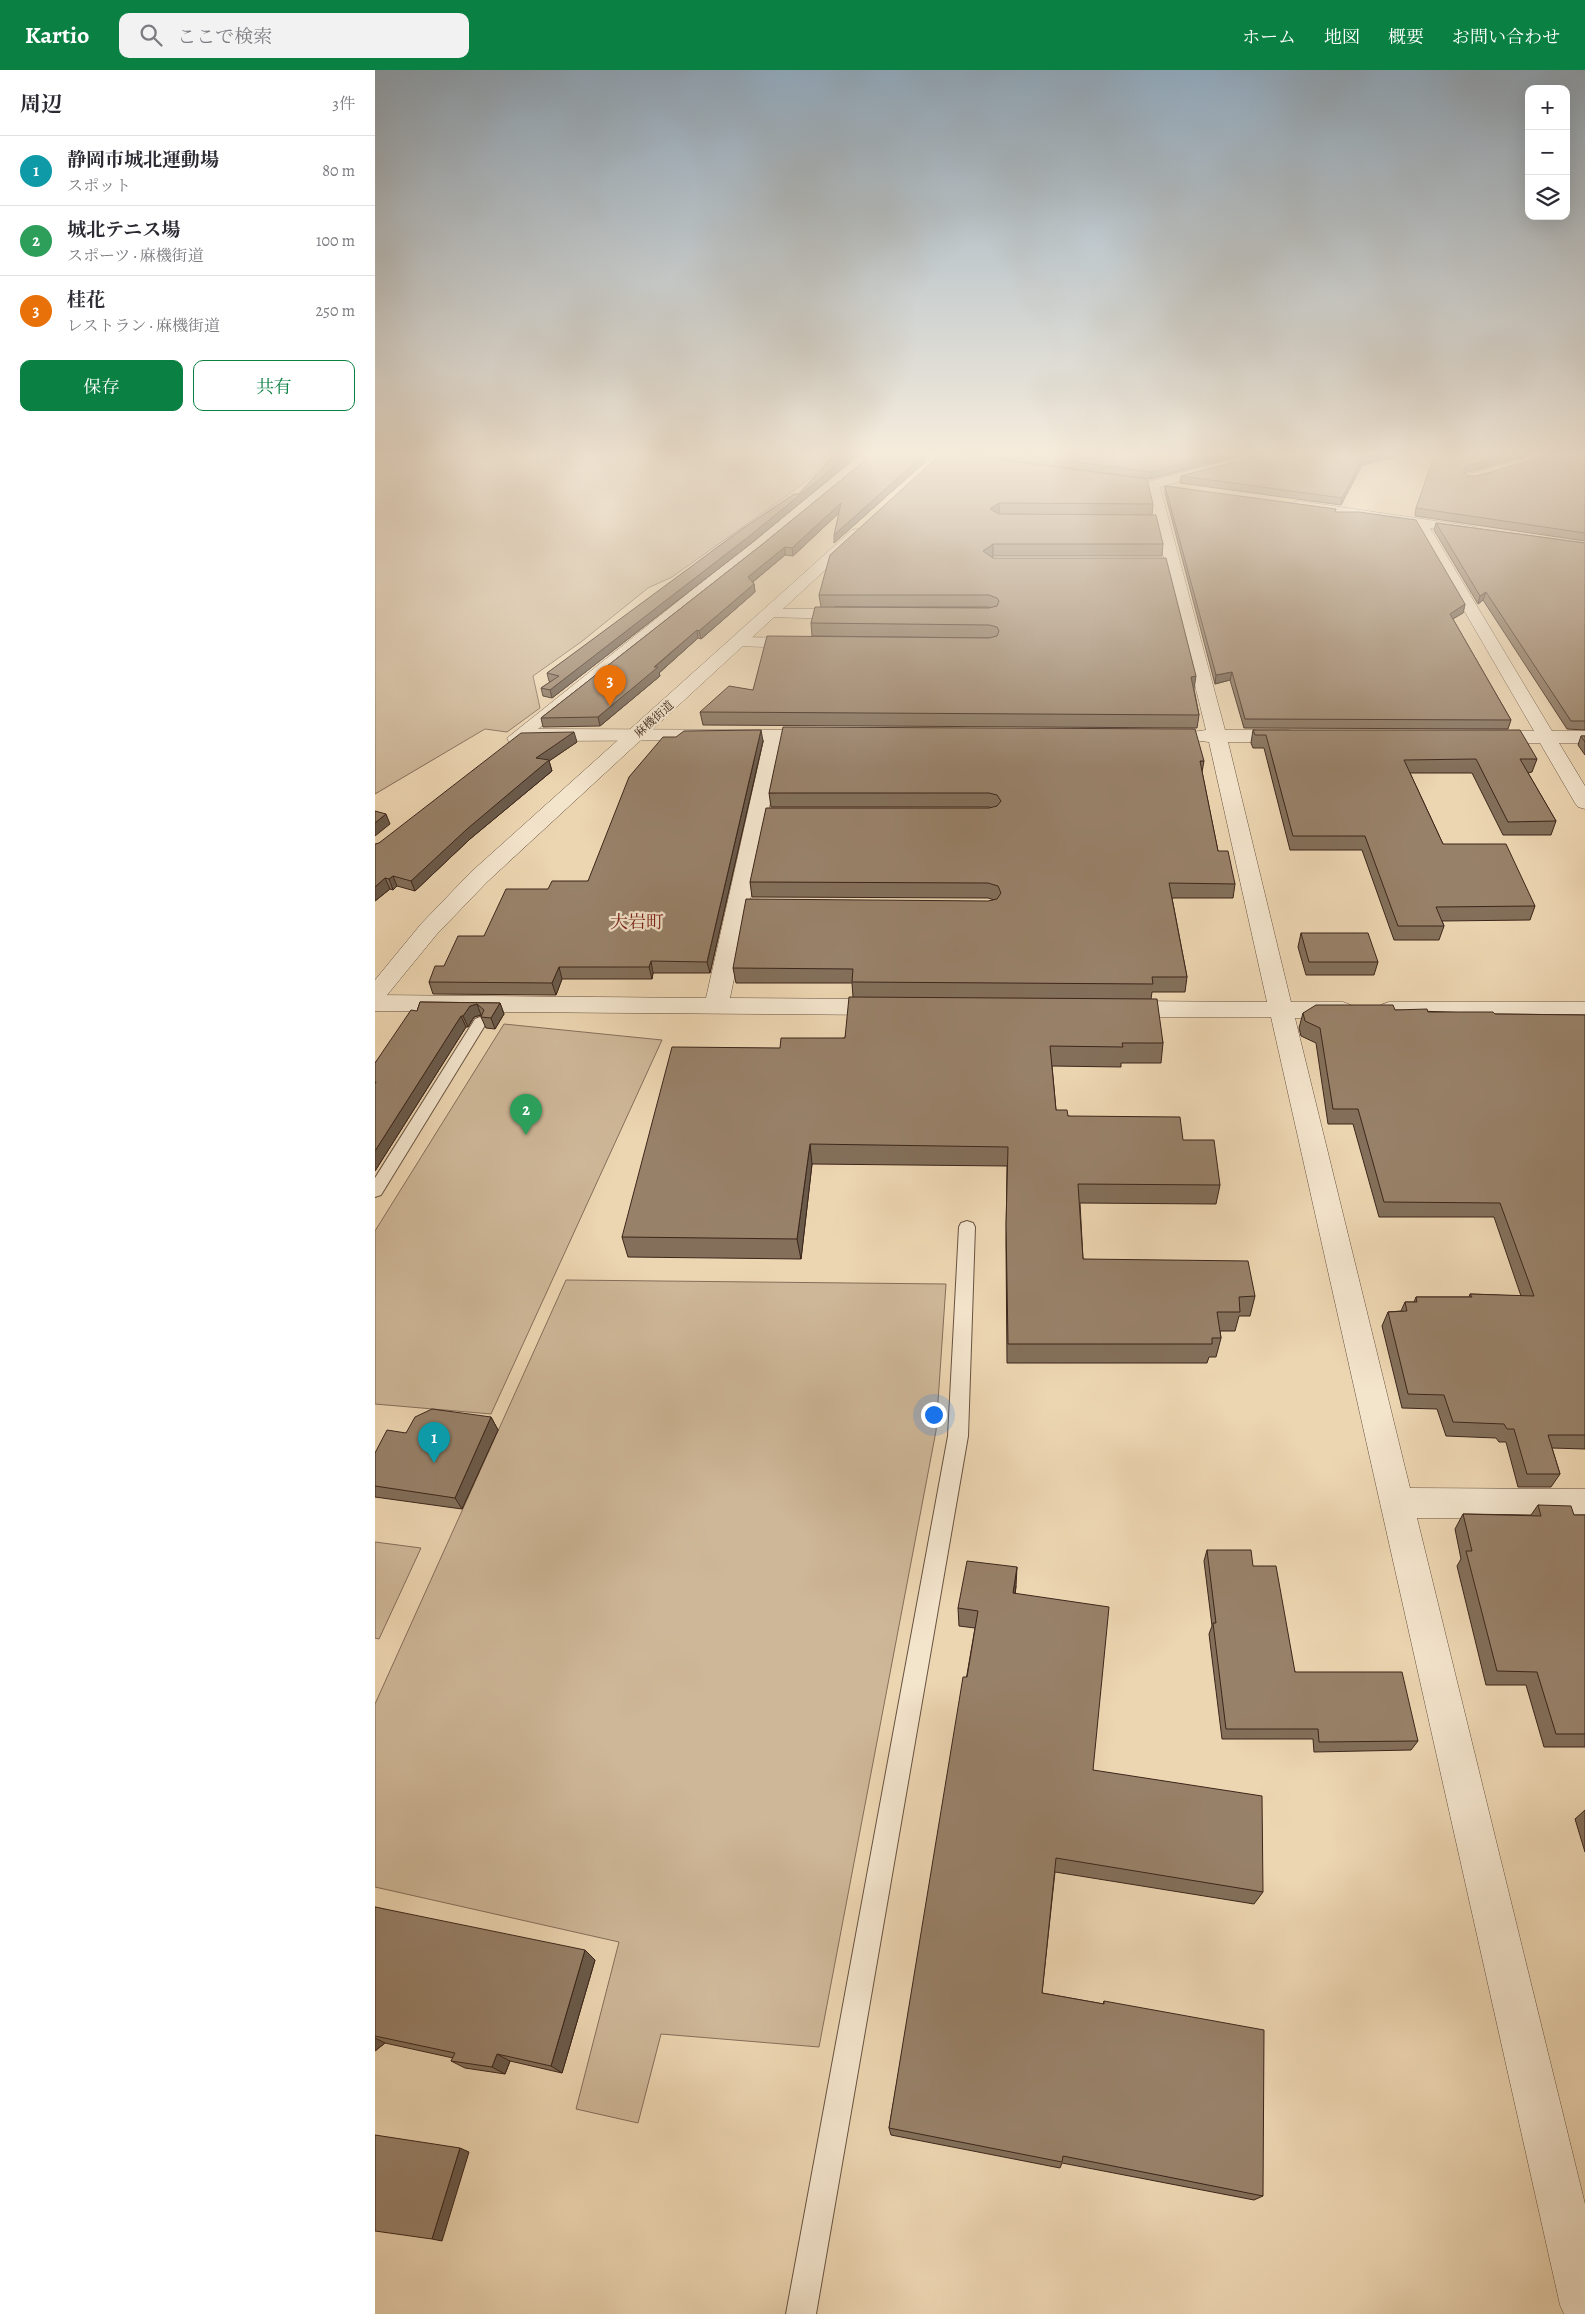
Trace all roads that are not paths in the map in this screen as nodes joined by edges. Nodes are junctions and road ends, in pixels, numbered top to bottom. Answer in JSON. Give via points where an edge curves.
{"nodes":[{"id":1,"x":743,"y":559,"type":"edge"},
{"id":2,"x":829,"y":559,"type":"edge"},
{"id":3,"x":1163,"y":559,"type":"edge"},
{"id":4,"x":1441,"y":559,"type":"edge"},
{"id":5,"x":769,"y":614,"type":"junction"},
{"id":6,"x":869,"y":614,"type":"edge"},
{"id":7,"x":738,"y":642,"type":"junction"},
{"id":8,"x":825,"y":643,"type":"edge"},
{"id":9,"x":638,"y":734,"type":"junction"},
{"id":10,"x":775,"y":734,"type":"junction"},
{"id":11,"x":834,"y":734,"type":"edge"},
{"id":12,"x":520,"y":735,"type":"junction"},
{"id":13,"x":1178,"y":736,"type":"edge"},
{"id":14,"x":1217,"y":736,"type":"junction"},
{"id":15,"x":1307,"y":736,"type":"edge"},
{"id":16,"x":1467,"y":737,"type":"edge"},
{"id":17,"x":1546,"y":737,"type":"junction"},
{"id":18,"x":1585,"y":737,"type":"edge"},
{"id":19,"x":505,"y":747,"type":"edge"},
{"id":20,"x":1585,"y":803,"type":"edge"},
{"id":21,"x":375,"y":995,"type":"edge"},
{"id":22,"x":375,"y":1003,"type":"edge"},
{"id":23,"x":716,"y":1006,"type":"junction"},
{"id":24,"x":904,"y":1007,"type":"edge"},
{"id":25,"x":1103,"y":1009,"type":"edge"},
{"id":26,"x":1281,"y":1010,"type":"junction"},
{"id":27,"x":1585,"y":1010,"type":"edge"},
{"id":28,"x":480,"y":1022,"type":"edge"},
{"id":29,"x":375,"y":1191,"type":"edge"},
{"id":30,"x":967,"y":1227,"type":"dead end"},
{"id":31,"x":1397,"y":1503,"type":"junction"},
{"id":32,"x":1585,"y":1504,"type":"edge"},
{"id":33,"x":1585,"y":2305,"type":"edge"},
{"id":34,"x":801,"y":2314,"type":"edge"}],
"edges":[{"from":1,"to":12,"type":"street"},
{"from":2,"to":5,"type":"street","name":"麻機街道"},
{"from":3,"to":14,"type":"street"},
{"from":4,"to":17,"type":"street"},
{"from":5,"to":6,"type":"street"},
{"from":5,"to":7,"type":"street","name":"麻機街道"},
{"from":7,"to":8,"type":"street"},
{"from":7,"to":9,"type":"street","name":"麻機街道"},
{"from":9,"to":10,"type":"street"},
{"from":9,"to":12,"type":"street"},
{"from":9,"to":21,"type":"street","name":"麻機街道","via":[[479,877]]},
{"from":10,"to":11,"type":"street"},
{"from":10,"to":23,"type":"street","via":[[767,815],[748,905]]},
{"from":12,"to":19,"type":"street"},
{"from":13,"to":14,"type":"street"},
{"from":14,"to":15,"type":"street"},
{"from":14,"to":26,"type":"street"},
{"from":16,"to":17,"type":"street"},
{"from":17,"to":18,"type":"street"},
{"from":17,"to":20,"type":"street"},
{"from":22,"to":23,"type":"street"},
{"from":23,"to":24,"type":"street"},
{"from":25,"to":26,"type":"street"},
{"from":26,"to":27,"type":"street"},
{"from":26,"to":31,"type":"street"},
{"from":28,"to":29,"type":"lane"},
{"from":30,"to":34,"type":"lane","via":[[958,1436]]},
{"from":31,"to":32,"type":"street"},
{"from":31,"to":33,"type":"street"}]}
